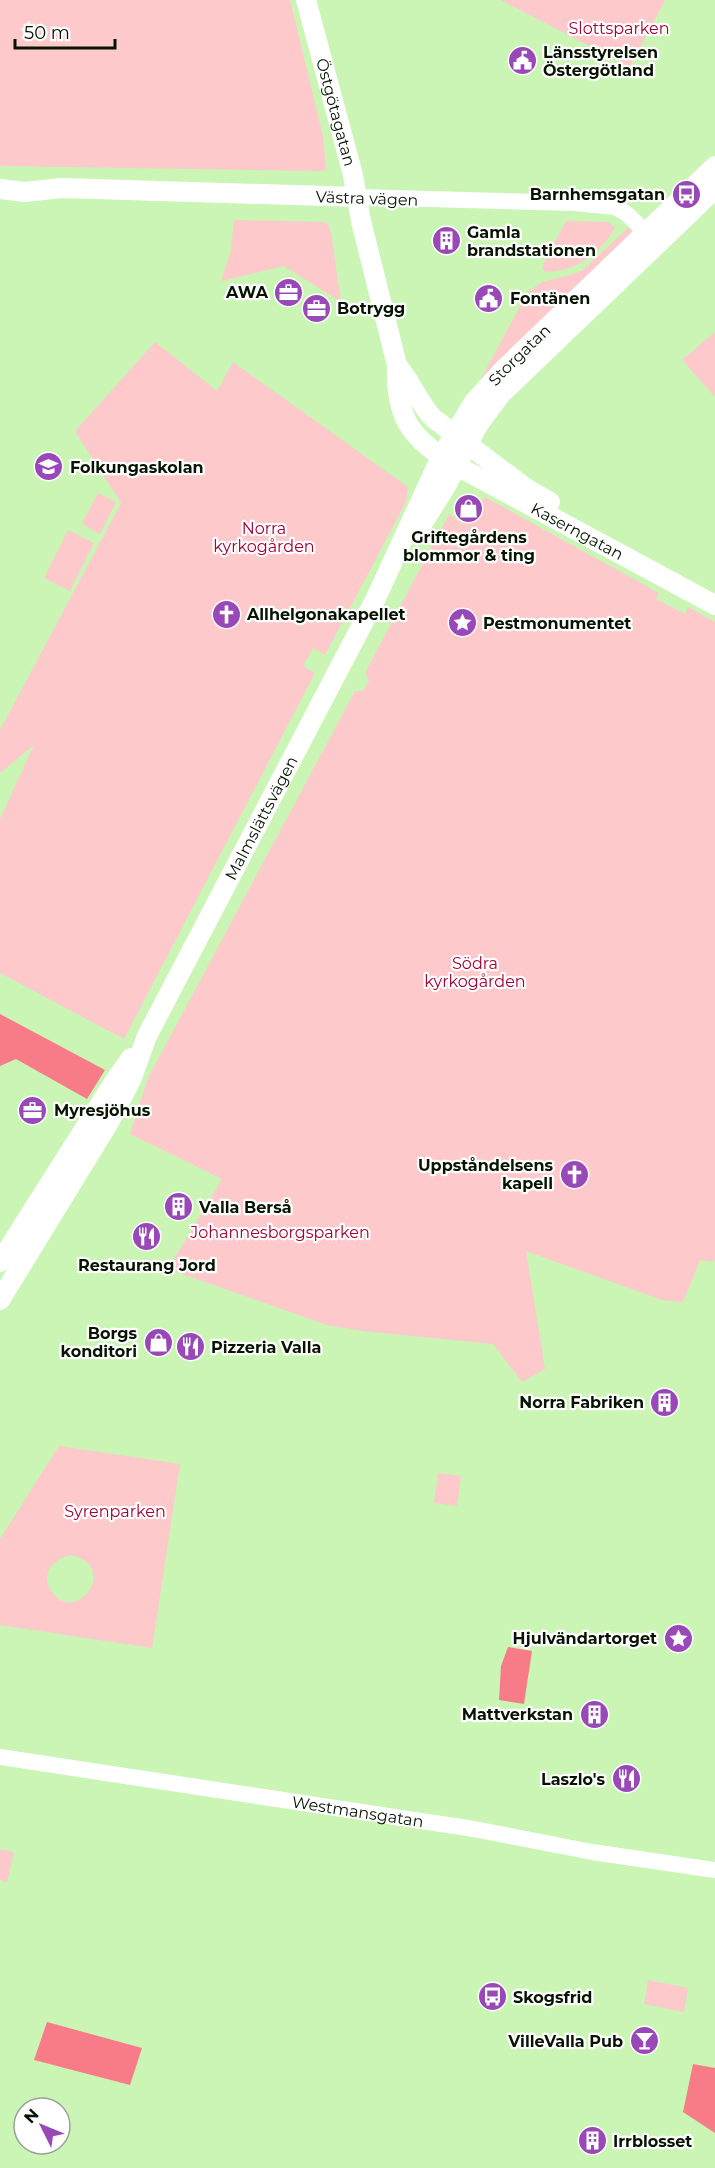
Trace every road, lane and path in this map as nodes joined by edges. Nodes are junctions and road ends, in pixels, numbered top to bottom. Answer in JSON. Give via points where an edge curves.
{"nodes":[{"id":1,"x":306,"y":0,"type":"edge"},
{"id":2,"x":715,"y":166,"type":"edge"},
{"id":3,"x":0,"y":187,"type":"edge"},
{"id":4,"x":715,"y":189,"type":"edge"},
{"id":5,"x":357,"y":198,"type":"junction"},
{"id":6,"x":652,"y":238,"type":"junction"},
{"id":7,"x":397,"y":365,"type":"junction"},
{"id":8,"x":455,"y":450,"type":"junction"},
{"id":9,"x":715,"y":593,"type":"edge"},
{"id":10,"x":715,"y":606,"type":"edge"},
{"id":11,"x":147,"y":1036,"type":"junction"},
{"id":12,"x":0,"y":1262,"type":"edge"},
{"id":13,"x":0,"y":1300,"type":"edge"},
{"id":14,"x":0,"y":1757,"type":"edge"},
{"id":15,"x":715,"y":1870,"type":"edge"}],
"edges":[{"from":1,"to":5,"type":"main road","name":"Östgötagatan"},
{"from":2,"to":6,"type":"main road","name":"Storgatan"},
{"from":3,"to":5,"type":"main road","name":"Västra vägen","via":[[24,192],[62,188]]},
{"from":4,"to":6,"type":"main road","name":"Storgatan"},
{"from":5,"to":6,"type":"street","name":"Västra vägen","via":[[615,207]]},
{"from":5,"to":7,"type":"main road","name":"Östgötagatan"},
{"from":6,"to":8,"type":"main road","name":"Storgatan","via":[[501,393]]},
{"from":7,"to":8,"type":"main road","name":"Östgötagatan"},
{"from":7,"to":8,"type":"main road","name":"Östgötagatan","via":[[399,396],[414,434],[426,447]]},
{"from":8,"to":9,"type":"main road","name":"Kaserngatan"},
{"from":8,"to":10,"type":"main road","name":"Kaserngatan"},
{"from":8,"to":11,"type":"main road","name":"Malmslättsvägen"},
{"from":11,"to":12,"type":"main road","name":"Malmslättsvägen"},
{"from":11,"to":13,"type":"main road","name":"Malmslättsvägen","via":[[131,1080],[108,1124]]},
{"from":14,"to":15,"type":"street","name":"Westmansgatan"}]}
